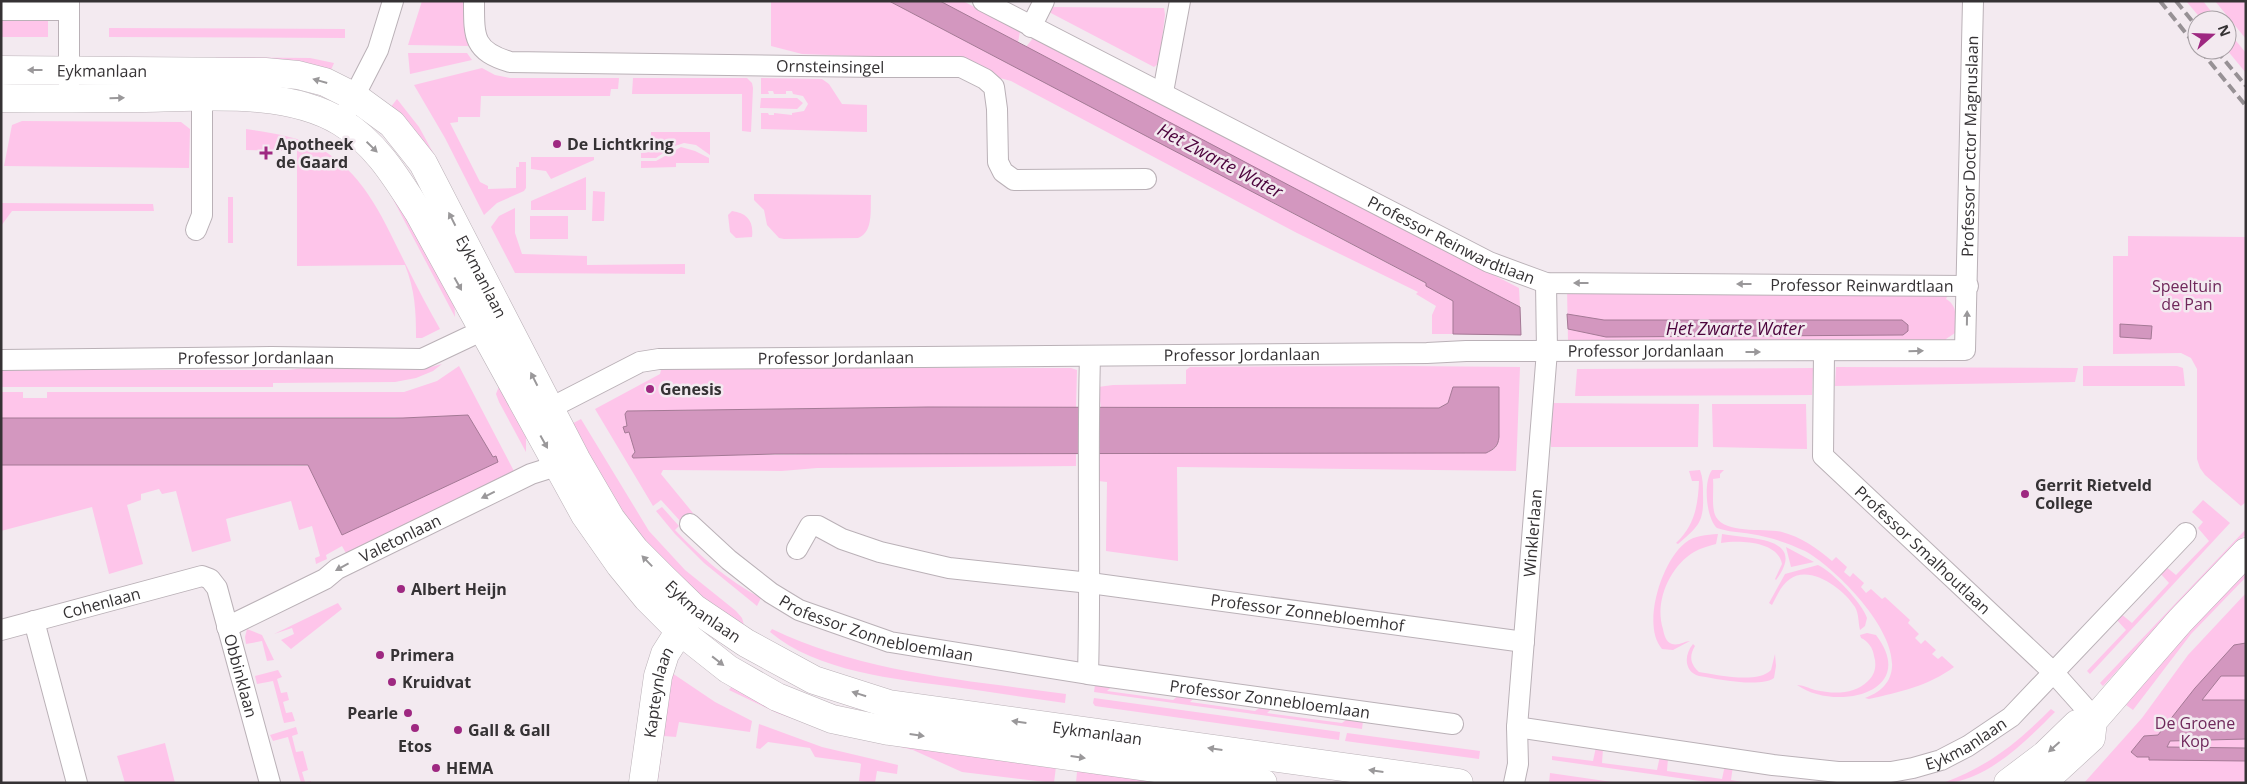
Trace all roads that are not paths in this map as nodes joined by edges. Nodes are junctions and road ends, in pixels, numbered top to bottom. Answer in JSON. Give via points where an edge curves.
{"nodes":[{"id":1,"x":393,"y":1,"type":"edge"},
{"id":2,"x":474,"y":1,"type":"edge"},
{"id":3,"x":983,"y":1,"type":"edge"},
{"id":4,"x":1044,"y":1,"type":"edge"},
{"id":5,"x":1180,"y":1,"type":"edge"},
{"id":6,"x":1973,"y":1,"type":"edge"},
{"id":7,"x":69,"y":6,"type":"edge"},
{"id":8,"x":1,"y":10,"type":"edge"},
{"id":9,"x":1031,"y":28,"type":"junction"},
{"id":10,"x":1,"y":70,"type":"edge"},
{"id":11,"x":69,"y":70,"type":"junction"},
{"id":12,"x":202,"y":85,"type":"junction"},
{"id":13,"x":1162,"y":92,"type":"junction"},
{"id":14,"x":355,"y":97,"type":"junction"},
{"id":15,"x":1,"y":98,"type":"edge"},
{"id":16,"x":69,"y":99,"type":"junction"},
{"id":17,"x":341,"y":122,"type":"junction"},
{"id":18,"x":1146,"y":179,"type":"dead end"},
{"id":19,"x":196,"y":230,"type":"dead end"},
{"id":20,"x":1546,"y":283,"type":"junction"},
{"id":21,"x":1968,"y":286,"type":"junction"},
{"id":22,"x":493,"y":326,"type":"junction"},
{"id":23,"x":1965,"y":350,"type":"joint"},
{"id":24,"x":1547,"y":351,"type":"junction"},
{"id":25,"x":1824,"y":352,"type":"junction"},
{"id":26,"x":1090,"y":356,"type":"junction"},
{"id":27,"x":1,"y":360,"type":"edge"},
{"id":28,"x":540,"y":413,"type":"junction"},
{"id":29,"x":567,"y":463,"type":"junction"},
{"id":30,"x":690,"y":524,"type":"dead end"},
{"id":31,"x":2186,"y":533,"type":"dead end"},
{"id":32,"x":797,"y":550,"type":"dead end"},
{"id":33,"x":2246,"y":552,"type":"edge"},
{"id":34,"x":202,"y":576,"type":"joint"},
{"id":35,"x":1090,"y":583,"type":"junction"},
{"id":36,"x":687,"y":619,"type":"junction"},
{"id":37,"x":34,"y":622,"type":"junction"},
{"id":38,"x":228,"y":626,"type":"junction"},
{"id":39,"x":1,"y":630,"type":"edge"},
{"id":40,"x":1524,"y":642,"type":"junction"},
{"id":41,"x":2053,"y":672,"type":"junction"},
{"id":42,"x":1088,"y":674,"type":"junction"},
{"id":43,"x":2094,"y":720,"type":"junction"},
{"id":44,"x":1453,"y":724,"type":"dead end"},
{"id":45,"x":1517,"y":727,"type":"junction"},
{"id":46,"x":77,"y":783,"type":"edge"},
{"id":47,"x":270,"y":783,"type":"edge"},
{"id":48,"x":643,"y":783,"type":"edge"},
{"id":49,"x":1263,"y":783,"type":"edge"},
{"id":50,"x":1458,"y":783,"type":"edge"},
{"id":51,"x":1514,"y":783,"type":"edge"},
{"id":52,"x":2008,"y":783,"type":"edge"},
{"id":53,"x":2042,"y":783,"type":"edge"}],
"edges":[{"from":1,"to":14,"type":"street","via":[[378,50]]},
{"from":2,"to":18,"type":"street","name":"Ornsteinsingel","via":[[474,27],[479,44],[492,57],[510,62],[961,66],[994,87],[998,162],[1003,172],[1014,180]]},
{"from":3,"to":9,"type":"street","name":"Professor Reinwardtlaan"},
{"from":4,"to":9,"type":"street"},
{"from":5,"to":13,"type":"street"},
{"from":6,"to":21,"type":"street","name":"Professor Doctor Magnuslaan"},
{"from":7,"to":8,"type":"street"},
{"from":7,"to":11,"type":"street"},
{"from":9,"to":13,"type":"street","name":"Professor Reinwardtlaan"},
{"from":11,"to":10,"type":"main road","name":"Eykmanlaan","one_way":true},
{"from":11,"to":12,"type":"main road","name":"Eykmanlaan"},
{"from":11,"to":16,"type":"street"},
{"from":14,"to":12,"type":"main road","name":"Eykmanlaan","one_way":true,"via":[[324,82],[298,75],[265,72]]},
{"from":16,"to":12,"type":"main road","name":"Eykmanlaan","one_way":true},
{"from":12,"to":17,"type":"main road","name":"Eykmanlaan","via":[[303,104]]},
{"from":12,"to":19,"type":"street","via":[[202,215]]},
{"from":13,"to":20,"type":"street","name":"Professor Reinwardtlaan","via":[[1489,262]]},
{"from":14,"to":17,"type":"street"},
{"from":22,"to":14,"type":"main road","name":"Eykmanlaan","one_way":true,"via":[[423,163],[392,124]]},
{"from":15,"to":16,"type":"main road","name":"Eykmanlaan"},
{"from":17,"to":22,"type":"main road","name":"Eykmanlaan","one_way":true,"via":[[366,141],[390,168]]},
{"from":21,"to":20,"type":"street","name":"Professor Reinwardtlaan","one_way":true},
{"from":20,"to":24,"type":"street","name":"Winklerlaan"},
{"from":23,"to":21,"type":"street","name":"Professor Doctor Magnuslaan","one_way":true},
{"from":22,"to":27,"type":"street","name":"Professor Jordanlaan","via":[[422,359]]},
{"from":22,"to":28,"type":"main road","name":"Eykmanlaan"},
{"from":25,"to":23,"type":"street","name":"Professor Jordanlaan","one_way":true},
{"from":24,"to":25,"type":"street","name":"Professor Jordanlaan","one_way":true},
{"from":24,"to":26,"type":"street","name":"Professor Jordanlaan"},
{"from":24,"to":40,"type":"street","name":"Winklerlaan"},
{"from":25,"to":41,"type":"street","name":"Professor Smalhoutlaan","via":[[1823,456]]},
{"from":26,"to":28,"type":"street","name":"Professor Jordanlaan","via":[[659,359],[640,362]]},
{"from":26,"to":35,"type":"street"},
{"from":28,"to":29,"type":"main road","name":"Eykmanlaan"},
{"from":29,"to":36,"type":"main road","name":"Eykmanlaan","via":[[585,515],[620,565],[647,598]]},
{"from":29,"to":38,"type":"street","name":"Valetonlaan","one_way":true,"via":[[531,474],[336,569],[325,579]]},
{"from":30,"to":42,"type":"street","name":"Professor Zonnebloemlaan","via":[[771,593],[799,610],[840,626],[890,642]]},
{"from":31,"to":41,"type":"street","name":"Eykmanlaan"},
{"from":32,"to":35,"type":"street","via":[[810,526],[818,526],[842,539],[880,552],[949,568]]},
{"from":33,"to":43,"type":"main road","via":[[2180,621]]},
{"from":34,"to":37,"type":"street","name":"Cohenlaan"},
{"from":34,"to":38,"type":"street","name":"Obbinklaan","via":[[217,588]]},
{"from":35,"to":40,"type":"street","name":"Professor Zonnebloemhof"},
{"from":35,"to":42,"type":"street"},
{"from":36,"to":48,"type":"main road","name":"Kapteynlaan","via":[[665,654],[658,676]]},
{"from":36,"to":49,"type":"main road","name":"Eykmanlaan","one_way":true,"via":[[728,669],[777,697],[832,720],[889,731]]},
{"from":50,"to":36,"type":"main road","name":"Eykmanlaan","one_way":true,"via":[[889,704],[814,680],[746,643]]},
{"from":37,"to":39,"type":"street","name":"Cohenlaan"},
{"from":37,"to":46,"type":"street"},
{"from":38,"to":47,"type":"street","name":"Obbinklaan"},
{"from":40,"to":45,"type":"street","name":"Winklerlaan"},
{"from":41,"to":43,"type":"street","name":"Professor Smalhoutlaan"},
{"from":41,"to":45,"type":"street","name":"Eykmanlaan","via":[[2011,716],[1968,746],[1941,760],[1891,772],[1838,772]]},
{"from":42,"to":44,"type":"street","name":"Professor Zonnebloemlaan"},
{"from":43,"to":52,"type":"main road","one_way":true,"via":[[2077,724],[2045,755]]},
{"from":43,"to":53,"type":"main road","via":[[2091,738]]},
{"from":45,"to":51,"type":"street","name":"Winklerlaan","via":[[1518,764]]}]}
